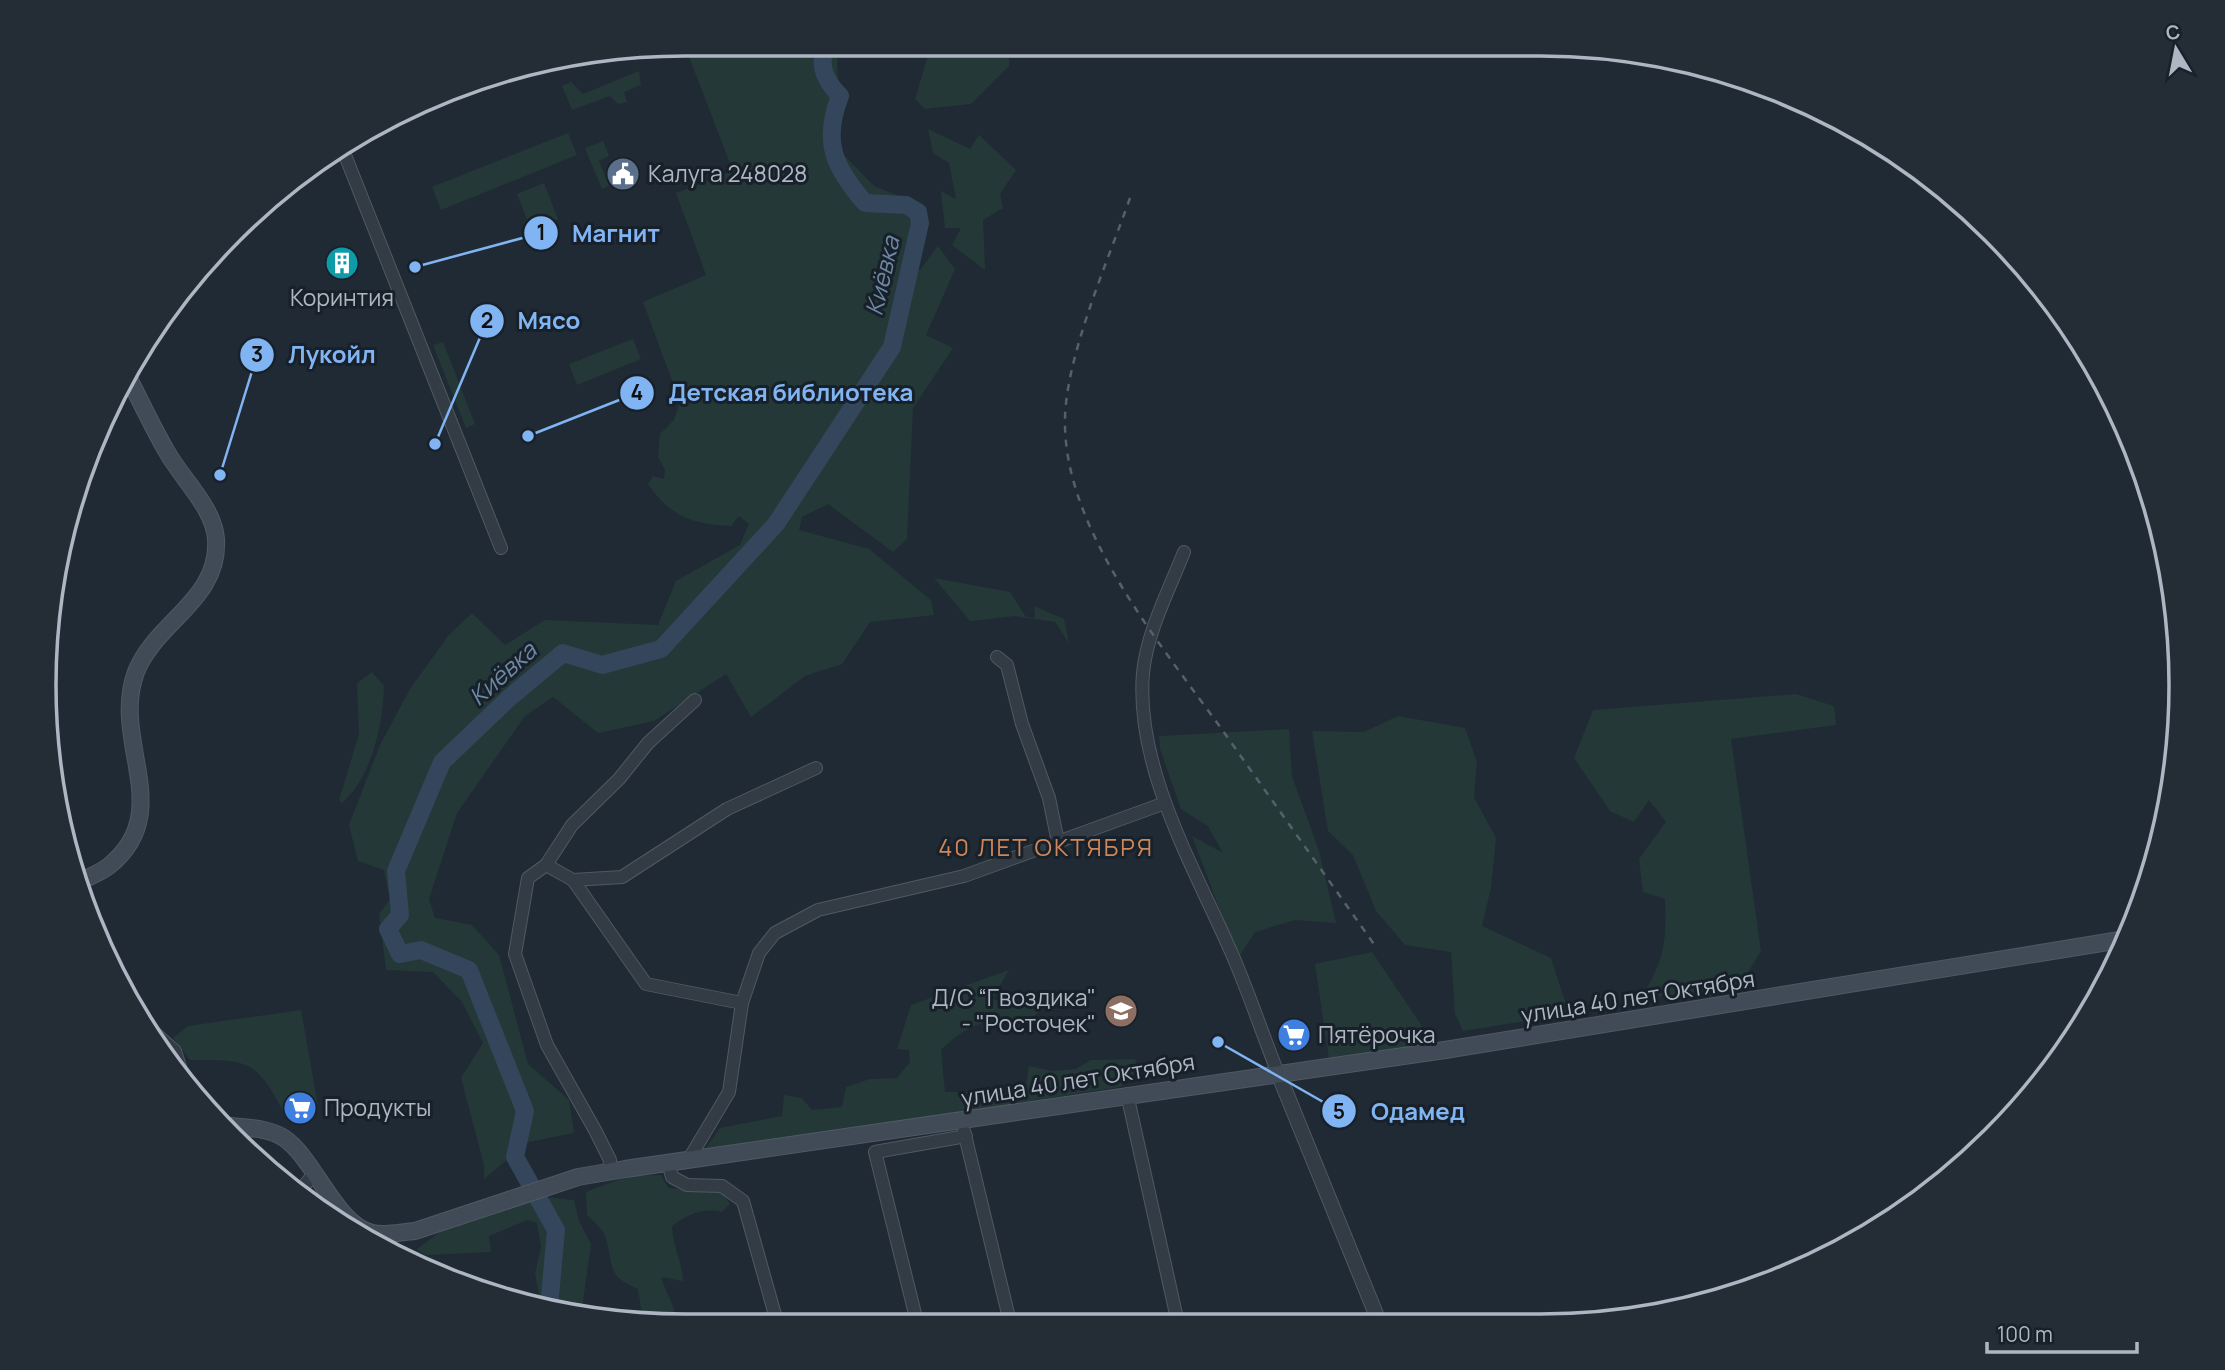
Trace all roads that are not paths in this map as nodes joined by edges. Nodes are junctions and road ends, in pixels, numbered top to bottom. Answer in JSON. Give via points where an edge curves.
{"nodes":[{"id":1,"x":345,"y":156,"type":"edge"},
{"id":2,"x":132,"y":385,"type":"edge"},
{"id":3,"x":500,"y":548,"type":"dead end"},
{"id":4,"x":1184,"y":552,"type":"dead end"},
{"id":5,"x":997,"y":657,"type":"dead end"},
{"id":6,"x":695,"y":700,"type":"dead end"},
{"id":7,"x":816,"y":768,"type":"dead end"},
{"id":8,"x":1165,"y":803,"type":"junction"},
{"id":9,"x":1058,"y":842,"type":"junction"},
{"id":10,"x":546,"y":865,"type":"junction"},
{"id":11,"x":86,"y":878,"type":"edge"},
{"id":12,"x":572,"y":880,"type":"junction"},
{"id":13,"x":2114,"y":941,"type":"edge"},
{"id":14,"x":742,"y":1003,"type":"junction"},
{"id":15,"x":1278,"y":1073,"type":"junction"},
{"id":16,"x":1127,"y":1094,"type":"junction"},
{"id":17,"x":237,"y":1127,"type":"edge"},
{"id":18,"x":963,"y":1128,"type":"junction"},
{"id":19,"x":689,"y":1159,"type":"junction"},
{"id":20,"x":667,"y":1162,"type":"junction"},
{"id":21,"x":315,"y":1172,"type":"junction"},
{"id":22,"x":609,"y":1172,"type":"junction"},
{"id":23,"x":304,"y":1186,"type":"edge"},
{"id":24,"x":344,"y":1213,"type":"edge"},
{"id":25,"x":375,"y":1233,"type":"edge"},
{"id":26,"x":775,"y":1314,"type":"edge"},
{"id":27,"x":916,"y":1314,"type":"edge"},
{"id":28,"x":1008,"y":1314,"type":"edge"},
{"id":29,"x":1176,"y":1314,"type":"edge"},
{"id":30,"x":1376,"y":1314,"type":"edge"}],
"edges":[{"from":1,"to":3,"type":"street"},
{"from":2,"to":11,"type":"main road","via":[[168,454],[209,516],[217,556],[198,597],[153,644],[137,670],[129,700],[143,815],[134,838],[109,867]]},
{"from":4,"to":8,"type":"street","via":[[1149,644],[1143,673],[1146,730]]},
{"from":5,"to":9,"type":"street","via":[[1007,665],[1049,798]]},
{"from":6,"to":10,"type":"street","via":[[572,825]]},
{"from":7,"to":12,"type":"street","via":[[727,809],[622,877]]},
{"from":8,"to":9,"type":"street"},
{"from":8,"to":15,"type":"street"},
{"from":9,"to":14,"type":"street","via":[[964,876],[818,910],[796,920],[775,933],[759,953]]},
{"from":10,"to":12,"type":"street"},
{"from":10,"to":22,"type":"street","via":[[528,878],[515,954],[547,1045],[610,1160]]},
{"from":12,"to":14,"type":"street","via":[[646,984]]},
{"from":13,"to":15,"type":"main road","name":"улица 40 лет Октября","via":[[1623,1023]]},
{"from":14,"to":19,"type":"street","via":[[729,1092]]},
{"from":15,"to":16,"type":"main road","name":"улица 40 лет Октября"},
{"from":15,"to":30,"type":"street"},
{"from":16,"to":18,"type":"main road","name":"улица 40 лет Октября"},
{"from":16,"to":29,"type":"street"},
{"from":17,"to":21,"type":"main road","via":[[282,1136]]},
{"from":18,"to":19,"type":"main road","name":"улица 40 лет Октября"},
{"from":18,"to":27,"type":"street","via":[[875,1152]]},
{"from":18,"to":28,"type":"street"},
{"from":19,"to":20,"type":"main road","name":"улица 40 лет Октября"},
{"from":20,"to":22,"type":"main road","name":"улица 40 лет Октября"},
{"from":20,"to":26,"type":"street","via":[[672,1177],[687,1185],[722,1186],[743,1201]]},
{"from":21,"to":23,"type":"street"},
{"from":21,"to":24,"type":"main road"},
{"from":22,"to":25,"type":"main road","name":"улица 40 лет Октября","via":[[415,1231]]}]}
